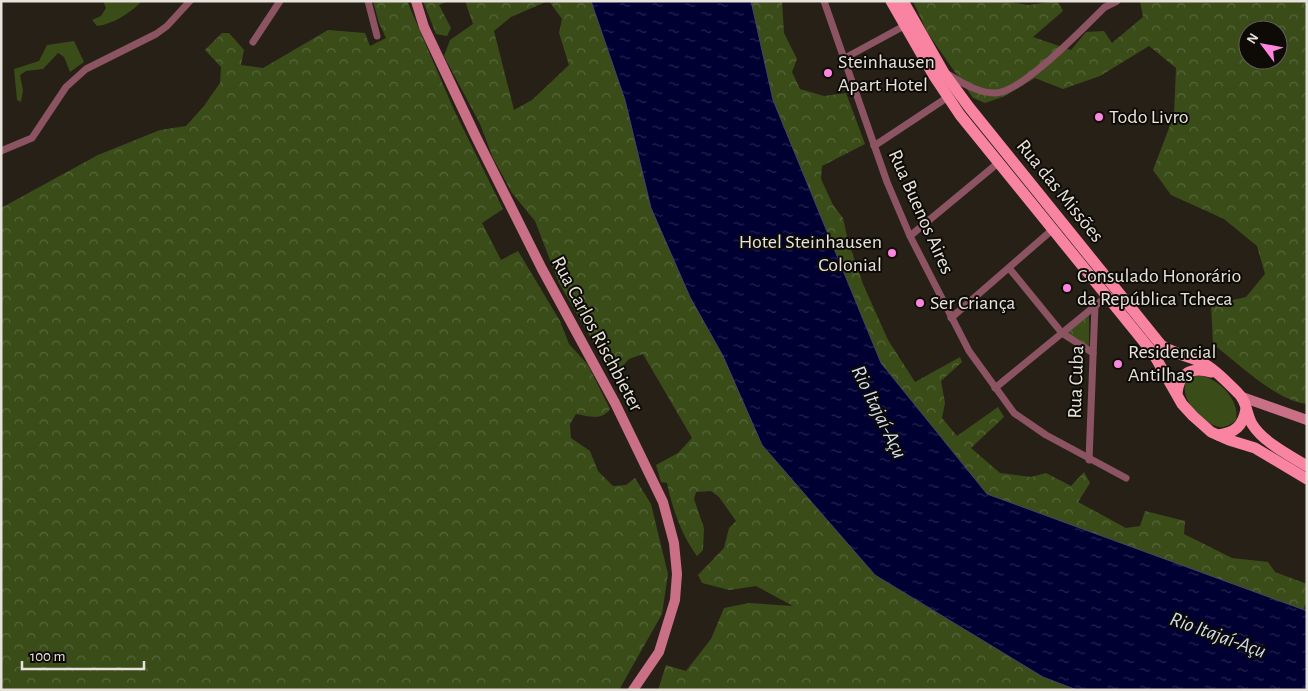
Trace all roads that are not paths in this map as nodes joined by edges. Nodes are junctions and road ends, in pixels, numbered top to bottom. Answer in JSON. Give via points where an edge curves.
{"nodes":[{"id":1,"x":190,"y":1,"type":"edge"},
{"id":2,"x":280,"y":1,"type":"edge"},
{"id":3,"x":368,"y":1,"type":"edge"},
{"id":4,"x":416,"y":1,"type":"edge"},
{"id":5,"x":824,"y":1,"type":"edge"},
{"id":6,"x":891,"y":1,"type":"edge"},
{"id":7,"x":903,"y":1,"type":"edge"},
{"id":8,"x":1117,"y":1,"type":"edge"},
{"id":9,"x":904,"y":26,"type":"junction"},
{"id":10,"x":377,"y":36,"type":"dead end"},
{"id":11,"x":252,"y":42,"type":"dead end"},
{"id":12,"x":845,"y":58,"type":"junction"},
{"id":13,"x":944,"y":73,"type":"junction"},
{"id":14,"x":948,"y":97,"type":"junction"},
{"id":15,"x":874,"y":146,"type":"junction"},
{"id":16,"x":1,"y":152,"type":"edge"},
{"id":17,"x":998,"y":163,"type":"junction"},
{"id":18,"x":1014,"y":164,"type":"junction"},
{"id":19,"x":1052,"y":230,"type":"junction"},
{"id":20,"x":910,"y":236,"type":"junction"},
{"id":21,"x":1009,"y":268,"type":"junction"},
{"id":22,"x":1106,"y":296,"type":"junction"},
{"id":23,"x":1095,"y":306,"type":"junction"},
{"id":24,"x":951,"y":318,"type":"junction"},
{"id":25,"x":1062,"y":333,"type":"junction"},
{"id":26,"x":1093,"y":353,"type":"junction"},
{"id":27,"x":1218,"y":374,"type":"junction"},
{"id":28,"x":995,"y":388,"type":"junction"},
{"id":29,"x":1178,"y":393,"type":"junction"},
{"id":30,"x":1244,"y":402,"type":"junction"},
{"id":31,"x":1307,"y":420,"type":"edge"},
{"id":32,"x":1218,"y":435,"type":"junction"},
{"id":33,"x":1089,"y":460,"type":"junction"},
{"id":34,"x":1307,"y":466,"type":"edge"},
{"id":35,"x":1126,"y":478,"type":"dead end"},
{"id":36,"x":1307,"y":479,"type":"edge"},
{"id":37,"x":637,"y":687,"type":"edge"}],
"edges":[{"from":1,"to":16,"type":"street","via":[[156,34],[86,68],[66,87],[32,138]]},
{"from":2,"to":11,"type":"street"},
{"from":3,"to":10,"type":"street"},
{"from":4,"to":37,"type":"street","name":"Rua Carlos Rischbieter","via":[[424,27],[476,137],[542,269],[624,419],[662,502],[674,543],[675,600],[659,652]]},
{"from":5,"to":12,"type":"street","name":"Rua Buenos Aires"},
{"from":6,"to":9,"type":"main road","name":"Rua das Missões"},
{"from":7,"to":13,"type":"main road","name":"Rua das Missões"},
{"from":8,"to":13,"type":"street","via":[[1105,7],[1024,80],[1007,91],[982,91]]},
{"from":9,"to":12,"type":"street"},
{"from":9,"to":14,"type":"main road","name":"Rua das Missões"},
{"from":12,"to":15,"type":"street","name":"Rua Buenos Aires"},
{"from":13,"to":18,"type":"main road","name":"Rua das Missões"},
{"from":14,"to":15,"type":"street"},
{"from":14,"to":17,"type":"main road","name":"Rua das Missões"},
{"from":15,"to":20,"type":"street","name":"Rua Buenos Aires"},
{"from":17,"to":18,"type":"main road"},
{"from":17,"to":19,"type":"main road","name":"Rua das Missões"},
{"from":17,"to":20,"type":"street"},
{"from":18,"to":27,"type":"main road","name":"Rua das Missões","via":[[1161,345],[1172,353],[1199,361]]},
{"from":19,"to":21,"type":"street"},
{"from":19,"to":22,"type":"main road","name":"Rua das Missões"},
{"from":20,"to":24,"type":"street","name":"Rua Buenos Aires"},
{"from":21,"to":24,"type":"street"},
{"from":21,"to":25,"type":"street"},
{"from":22,"to":23,"type":"street"},
{"from":22,"to":29,"type":"main road","name":"Rua das Missões","via":[[1152,353]]},
{"from":23,"to":25,"type":"street"},
{"from":23,"to":26,"type":"street","name":"Rua Cuba"},
{"from":24,"to":28,"type":"street","name":"Rua Buenos Aires"},
{"from":25,"to":26,"type":"street"},
{"from":25,"to":28,"type":"street"},
{"from":26,"to":33,"type":"street","name":"Rua Cuba"},
{"from":27,"to":29,"type":"main road","via":[[1196,369],[1190,371],[1180,379]]},
{"from":27,"to":30,"type":"main road"},
{"from":28,"to":33,"type":"street","name":"Rua Buenos Aires","via":[[1014,413]]},
{"from":29,"to":32,"type":"main road","via":[[1182,404],[1193,416]]},
{"from":30,"to":31,"type":"street"},
{"from":30,"to":32,"type":"main road","via":[[1242,424],[1237,430]]},
{"from":30,"to":34,"type":"main road","via":[[1256,430]]},
{"from":32,"to":36,"type":"main road","via":[[1255,448]]},
{"from":33,"to":35,"type":"street","name":"Rua Buenos Aires"}]}
